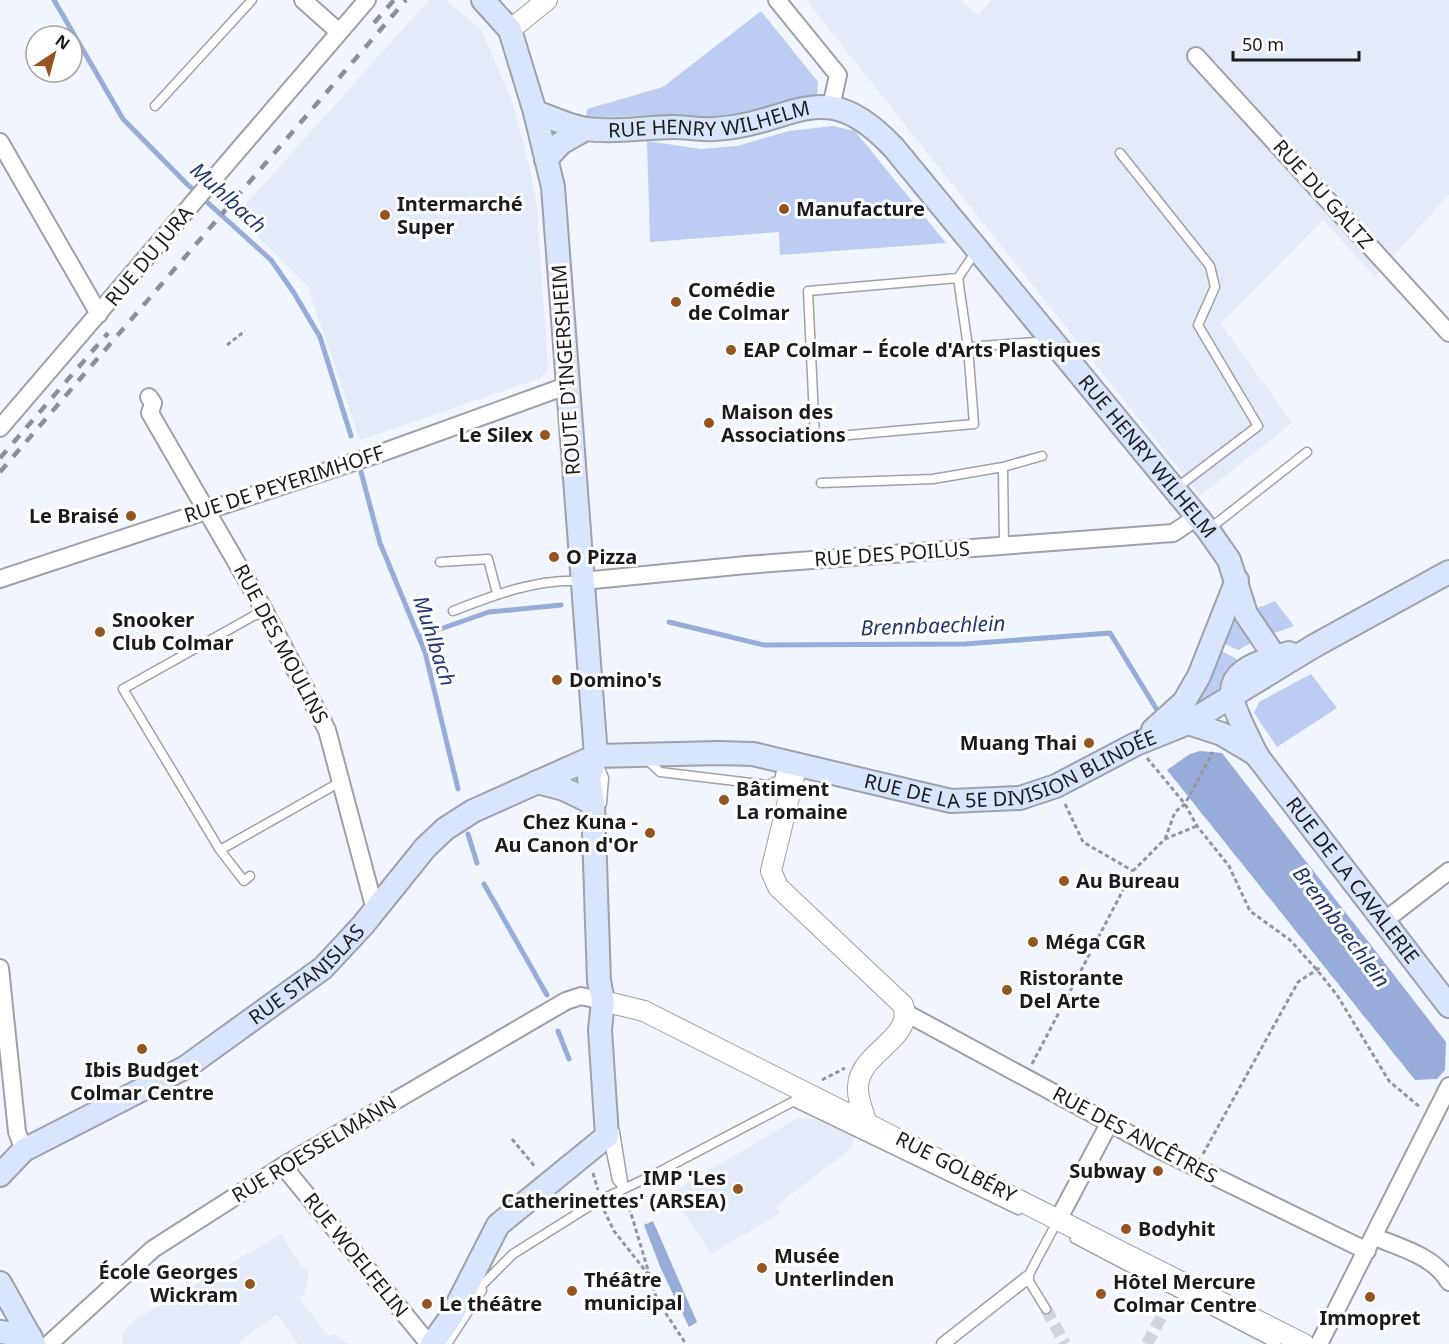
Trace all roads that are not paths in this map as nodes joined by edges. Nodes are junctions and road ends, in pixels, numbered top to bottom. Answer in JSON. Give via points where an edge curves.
{"nodes":[{"id":1,"x":252,"y":0,"type":"edge"},
{"id":2,"x":303,"y":0,"type":"edge"},
{"id":3,"x":367,"y":0,"type":"edge"},
{"id":4,"x":483,"y":0,"type":"edge"},
{"id":5,"x":547,"y":0,"type":"edge"},
{"id":6,"x":777,"y":0,"type":"edge"},
{"id":7,"x":510,"y":30,"type":"junction"},
{"id":8,"x":339,"y":32,"type":"junction"},
{"id":9,"x":1196,"y":56,"type":"dead end"},
{"id":10,"x":155,"y":106,"type":"dead end"},
{"id":11,"x":831,"y":108,"type":"junction"},
{"id":12,"x":535,"y":112,"type":"junction"},
{"id":13,"x":586,"y":129,"type":"junction"},
{"id":14,"x":0,"y":142,"type":"edge"},
{"id":15,"x":1120,"y":153,"type":"dead end"},
{"id":16,"x":546,"y":159,"type":"junction"},
{"id":17,"x":977,"y":250,"type":"junction"},
{"id":18,"x":958,"y":278,"type":"junction"},
{"id":19,"x":99,"y":314,"type":"junction"},
{"id":20,"x":1449,"y":333,"type":"edge"},
{"id":21,"x":1052,"y":341,"type":"junction"},
{"id":22,"x":968,"y":347,"type":"junction"},
{"id":23,"x":566,"y":386,"type":"junction"},
{"id":24,"x":149,"y":397,"type":"dead end"},
{"id":25,"x":0,"y":428,"type":"edge"},
{"id":26,"x":1307,"y":452,"type":"dead end"},
{"id":27,"x":1042,"y":456,"type":"dead end"},
{"id":28,"x":1004,"y":467,"type":"junction"},
{"id":29,"x":821,"y":483,"type":"dead end"},
{"id":30,"x":1174,"y":489,"type":"junction"},
{"id":31,"x":207,"y":509,"type":"junction"},
{"id":32,"x":1202,"y":523,"type":"junction"},
{"id":33,"x":1004,"y":546,"type":"junction"},
{"id":34,"x":440,"y":562,"type":"dead end"},
{"id":35,"x":1449,"y":572,"type":"edge"},
{"id":36,"x":0,"y":579,"type":"edge"},
{"id":37,"x":1236,"y":579,"type":"junction"},
{"id":38,"x":583,"y":580,"type":"junction"},
{"id":39,"x":497,"y":593,"type":"junction"},
{"id":40,"x":264,"y":610,"type":"junction"},
{"id":41,"x":453,"y":611,"type":"dead end"},
{"id":42,"x":1314,"y":646,"type":"junction"},
{"id":43,"x":1275,"y":657,"type":"junction"},
{"id":44,"x":1231,"y":699,"type":"junction"},
{"id":45,"x":1188,"y":723,"type":"junction"},
{"id":46,"x":1136,"y":744,"type":"junction"},
{"id":47,"x":596,"y":756,"type":"junction"},
{"id":48,"x":1257,"y":756,"type":"junction"},
{"id":49,"x":790,"y":762,"type":"junction"},
{"id":50,"x":342,"y":781,"type":"junction"},
{"id":51,"x":537,"y":782,"type":"junction"},
{"id":52,"x":593,"y":803,"type":"junction"},
{"id":53,"x":220,"y":850,"type":"junction"},
{"id":54,"x":1449,"y":871,"type":"edge"},
{"id":55,"x":250,"y":876,"type":"dead end"},
{"id":56,"x":375,"y":910,"type":"junction"},
{"id":57,"x":1384,"y":921,"type":"junction"},
{"id":58,"x":0,"y":968,"type":"edge"},
{"id":59,"x":603,"y":1001,"type":"junction"},
{"id":60,"x":1449,"y":1006,"type":"edge"},
{"id":61,"x":1,"y":1007,"type":"edge"},
{"id":62,"x":906,"y":1013,"type":"junction"},
{"id":63,"x":1449,"y":1086,"type":"edge"},
{"id":64,"x":800,"y":1097,"type":"junction"},
{"id":65,"x":1110,"y":1122,"type":"junction"},
{"id":66,"x":867,"y":1123,"type":"junction"},
{"id":67,"x":607,"y":1136,"type":"junction"},
{"id":68,"x":24,"y":1150,"type":"junction"},
{"id":69,"x":283,"y":1166,"type":"junction"},
{"id":70,"x":0,"y":1175,"type":"edge"},
{"id":71,"x":624,"y":1188,"type":"junction"},
{"id":72,"x":1056,"y":1223,"type":"junction"},
{"id":73,"x":1371,"y":1244,"type":"junction"},
{"id":74,"x":491,"y":1274,"type":"junction"},
{"id":75,"x":1028,"y":1278,"type":"junction"},
{"id":76,"x":0,"y":1282,"type":"edge"},
{"id":77,"x":1449,"y":1282,"type":"edge"},
{"id":78,"x":1046,"y":1309,"type":"tunnel mouth"},
{"id":79,"x":451,"y":1317,"type":"junction"},
{"id":80,"x":0,"y":1332,"type":"edge"},
{"id":81,"x":38,"y":1341,"type":"edge"},
{"id":82,"x":430,"y":1344,"type":"edge"},
{"id":83,"x":447,"y":1344,"type":"edge"},
{"id":84,"x":943,"y":1344,"type":"edge"},
{"id":85,"x":1276,"y":1344,"type":"edge"},
{"id":86,"x":1304,"y":1344,"type":"edge"},
{"id":87,"x":1319,"y":1344,"type":"edge"}],
"edges":[{"from":1,"to":10,"type":"lane"},
{"from":2,"to":8,"type":"street"},
{"from":3,"to":8,"type":"street","name":"RUE DU JURA"},
{"from":4,"to":7,"type":"main road","name":"ROUTE D'INGERSHEIM"},
{"from":5,"to":7,"type":"street"},
{"from":6,"to":11,"type":"street","name":"RUE HENRY WILHELM","via":[[838,75]]},
{"from":7,"to":12,"type":"main road","name":"ROUTE D'INGERSHEIM"},
{"from":8,"to":19,"type":"street","name":"RUE DU JURA"},
{"from":9,"to":20,"type":"street","name":"RUE DU GALTZ"},
{"from":11,"to":13,"type":"main road","name":"RUE HENRY WILHELM","via":[[802,108],[714,129]]},
{"from":11,"to":17,"type":"main road","name":"RUE HENRY WILHELM","via":[[859,116],[878,130]]},
{"from":12,"to":13,"type":"main road","name":"RUE HENRY WILHELM"},
{"from":12,"to":16,"type":"main road","name":"ROUTE D'INGERSHEIM"},
{"from":13,"to":16,"type":"main road","name":"RUE HENRY WILHELM","via":[[561,143]]},
{"from":14,"to":19,"type":"street"},
{"from":15,"to":30,"type":"lane","via":[[1210,266],[1215,287],[1198,325],[1258,426]]},
{"from":16,"to":23,"type":"main road","name":"ROUTE D'INGERSHEIM","via":[[553,187]]},
{"from":17,"to":18,"type":"lane"},
{"from":17,"to":21,"type":"main road","name":"RUE HENRY WILHELM"},
{"from":18,"to":22,"type":"lane"},
{"from":18,"to":22,"type":"lane","via":[[808,291],[815,438],[974,424]]},
{"from":19,"to":25,"type":"street","name":"RUE DU JURA"},
{"from":21,"to":22,"type":"lane"},
{"from":21,"to":30,"type":"main road","name":"RUE HENRY WILHELM"},
{"from":23,"to":31,"type":"street","name":"RUE DE PEYERIMHOFF","via":[[381,453]]},
{"from":23,"to":38,"type":"main road","name":"ROUTE D'INGERSHEIM"},
{"from":24,"to":31,"type":"street","name":"RUE DES MOULINS","via":[[153,403],[150,413]]},
{"from":26,"to":32,"type":"lane"},
{"from":27,"to":28,"type":"lane"},
{"from":28,"to":29,"type":"lane","via":[[933,479]]},
{"from":28,"to":33,"type":"lane"},
{"from":30,"to":32,"type":"main road","name":"RUE HENRY WILHELM"},
{"from":31,"to":36,"type":"street","name":"RUE DE PEYERIMHOFF"},
{"from":31,"to":40,"type":"street","name":"RUE DES MOULINS"},
{"from":32,"to":33,"type":"street","name":"RUE DES POILUS","via":[[1173,533]]},
{"from":32,"to":37,"type":"main road","name":"RUE HENRY WILHELM","via":[[1230,560]]},
{"from":33,"to":38,"type":"street","name":"RUE DES POILUS"},
{"from":34,"to":39,"type":"lane","via":[[488,559]]},
{"from":35,"to":42,"type":"main road"},
{"from":37,"to":43,"type":"main road","name":"RUE HENRY WILHELM","via":[[1246,614]]},
{"from":37,"to":46,"type":"main road","via":[[1184,702]]},
{"from":38,"to":39,"type":"lane"},
{"from":38,"to":47,"type":"main road","name":"ROUTE D'INGERSHEIM"},
{"from":39,"to":41,"type":"lane"},
{"from":40,"to":50,"type":"street","name":"RUE DES MOULINS","via":[[327,730]]},
{"from":40,"to":53,"type":"lane","via":[[123,689]]},
{"from":42,"to":43,"type":"main road"},
{"from":42,"to":44,"type":"main road","name":"RUE DE LA 5E DIVISION BLINDÉE"},
{"from":43,"to":44,"type":"main road","via":[[1240,671],[1231,688]]},
{"from":44,"to":45,"type":"main road","name":"RUE DE LA 5E DIVISION BLINDÉE"},
{"from":44,"to":48,"type":"main road","name":"RUE DE LA CAVALERIE"},
{"from":45,"to":46,"type":"main road","name":"RUE DE LA 5E DIVISION BLINDÉE"},
{"from":45,"to":48,"type":"main road","name":"RUE DE LA CAVALERIE","via":[[1222,734]]},
{"from":46,"to":49,"type":"main road","name":"RUE DE LA 5E DIVISION BLINDÉE","via":[[1056,786],[1020,798],[951,801]]},
{"from":47,"to":49,"type":"main road","name":"RUE DE LA 5E DIVISION BLINDÉE","via":[[753,754]]},
{"from":47,"to":51,"type":"main road","name":"RUE STANISLAS"},
{"from":47,"to":52,"type":"main road","name":"ROUTE D'INGERSHEIM","via":[[589,778]]},
{"from":47,"to":59,"type":"lane","name":"ROUTE D'INGERSHEIM","via":[[604,778],[608,980]]},
{"from":48,"to":57,"type":"main road","name":"RUE DE LA CAVALERIE"},
{"from":49,"to":62,"type":"street","via":[[771,871],[778,887],[903,1005]]},
{"from":50,"to":53,"type":"lane"},
{"from":50,"to":56,"type":"street","name":"RUE DES MOULINS"},
{"from":51,"to":52,"type":"main road"},
{"from":51,"to":56,"type":"main road","name":"RUE STANISLAS","via":[[445,829],[418,855]]},
{"from":52,"to":59,"type":"main road","name":"ROUTE D'INGERSHEIM"},
{"from":53,"to":55,"type":"lane","via":[[244,881]]},
{"from":54,"to":57,"type":"street"},
{"from":56,"to":68,"type":"main road","name":"RUE STANISLAS","via":[[323,968],[186,1067]]},
{"from":57,"to":60,"type":"main road","name":"RUE DE LA CAVALERIE"},
{"from":58,"to":61,"type":"street"},
{"from":59,"to":64,"type":"street","name":"RUE GOLBÉRY","via":[[644,1011]]},
{"from":59,"to":67,"type":"main road","via":[[600,1030]]},
{"from":59,"to":69,"type":"street","name":"RUE ROESSELMANN","via":[[581,996],[566,1001]]},
{"from":59,"to":71,"type":"lane","via":[[609,1030],[615,1137]]},
{"from":61,"to":68,"type":"street","via":[[17,1132]]},
{"from":62,"to":65,"type":"street","name":"RUE DES ANCÊTRES"},
{"from":62,"to":66,"type":"street","via":[[901,1028],[870,1058],[860,1076],[859,1097]]},
{"from":63,"to":73,"type":"street"},
{"from":64,"to":66,"type":"street","name":"RUE GOLBÉRY"},
{"from":64,"to":71,"type":"lane"},
{"from":64,"to":72,"type":"lane","name":"RUE GOLBÉRY"},
{"from":65,"to":72,"type":"street"},
{"from":65,"to":73,"type":"street","name":"RUE DES ANCÊTRES","via":[[1196,1168]]},
{"from":66,"to":72,"type":"street","name":"RUE GOLBÉRY"},
{"from":67,"to":71,"type":"lane","via":[[617,1180]]},
{"from":67,"to":79,"type":"main road","via":[[498,1225]]},
{"from":68,"to":70,"type":"main road","name":"RUE STANISLAS"},
{"from":69,"to":81,"type":"street","name":"RUE ROESSELMANN","via":[[153,1249]]},
{"from":69,"to":82,"type":"street","name":"RUE WOELFELIN"},
{"from":71,"to":74,"type":"lane","via":[[513,1254]]},
{"from":72,"to":75,"type":"lane"},
{"from":72,"to":85,"type":"lane","name":"RUE GOLBÉRY"},
{"from":72,"to":86,"type":"street","name":"RUE GOLBÉRY"},
{"from":73,"to":77,"type":"street","name":"RUE DES ANCÊTRES","via":[[1428,1260]]},
{"from":73,"to":87,"type":"street"},
{"from":74,"to":79,"type":"lane"},
{"from":74,"to":83,"type":"lane"},
{"from":75,"to":78,"type":"lane"},
{"from":75,"to":84,"type":"street"},
{"from":76,"to":81,"type":"main road"},
{"from":79,"to":82,"type":"main road"},
{"from":80,"to":81,"type":"main road"}]}
